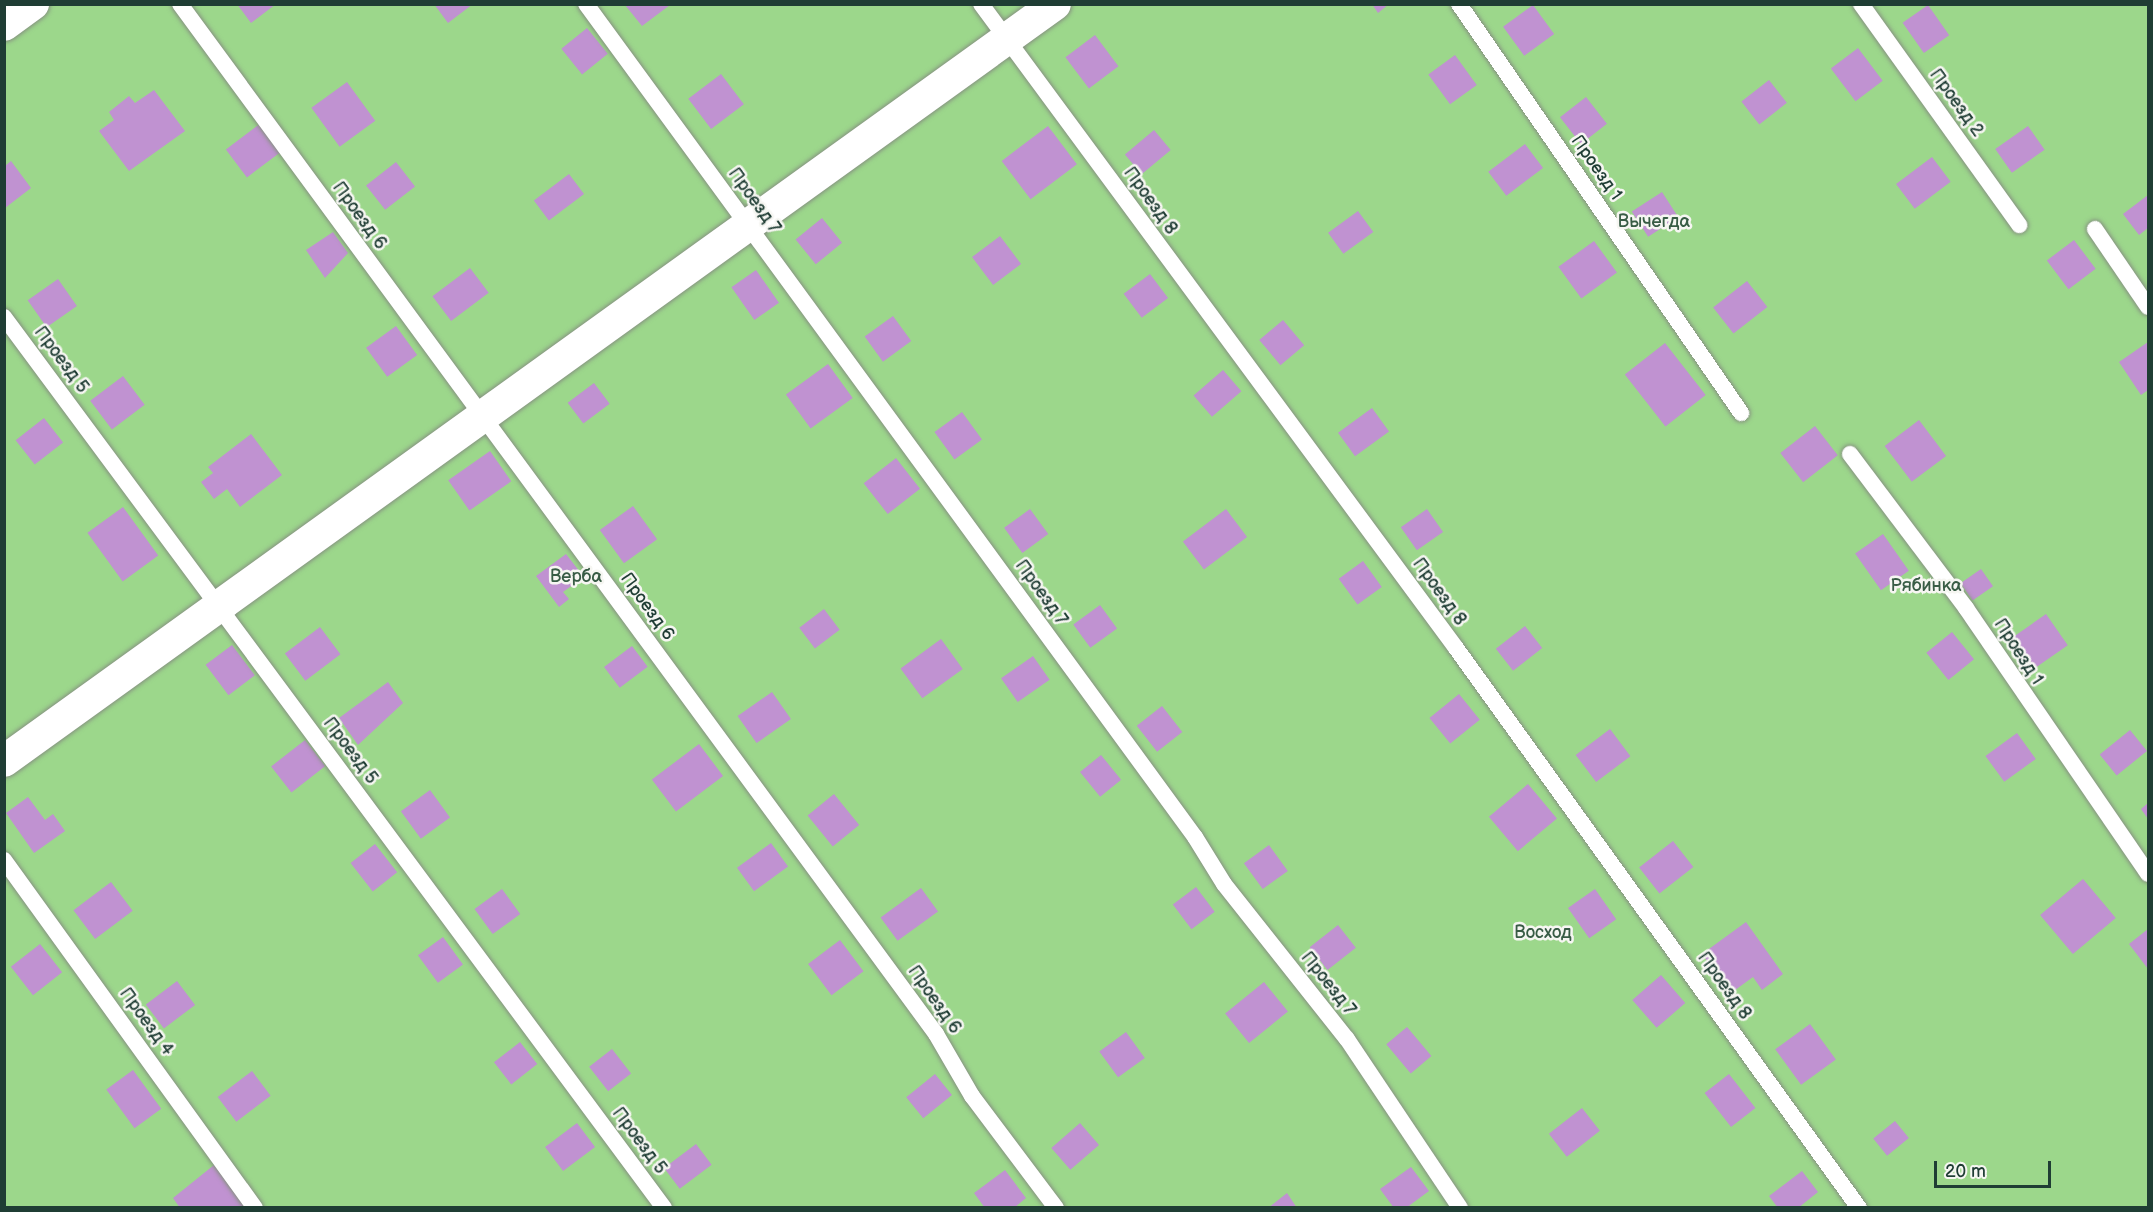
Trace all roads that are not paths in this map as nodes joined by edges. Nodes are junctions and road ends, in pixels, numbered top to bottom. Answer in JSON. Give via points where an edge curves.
{"nodes":[{"id":1,"x":33,"y":4,"type":"edge"},
{"id":2,"x":180,"y":4,"type":"edge"},
{"id":3,"x":586,"y":4,"type":"edge"},
{"id":4,"x":981,"y":4,"type":"edge"},
{"id":5,"x":1055,"y":4,"type":"edge"},
{"id":6,"x":1459,"y":4,"type":"edge"},
{"id":7,"x":1861,"y":4,"type":"edge"},
{"id":8,"x":4,"y":25,"type":"edge"},
{"id":9,"x":1007,"y":41,"type":"junction"},
{"id":10,"x":747,"y":225,"type":"junction"},
{"id":11,"x":2019,"y":225,"type":"dead end"},
{"id":12,"x":2095,"y":229,"type":"dead end"},
{"id":13,"x":2148,"y":307,"type":"edge"},
{"id":14,"x":4,"y":318,"type":"edge"},
{"id":15,"x":1741,"y":413,"type":"dead end"},
{"id":16,"x":482,"y":415,"type":"junction"},
{"id":17,"x":1850,"y":454,"type":"dead end"},
{"id":18,"x":218,"y":606,"type":"junction"},
{"id":19,"x":4,"y":761,"type":"edge"},
{"id":20,"x":4,"y":860,"type":"edge"},
{"id":21,"x":2148,"y":874,"type":"edge"},
{"id":22,"x":255,"y":1208,"type":"edge"},
{"id":23,"x":664,"y":1208,"type":"edge"},
{"id":24,"x":1056,"y":1208,"type":"edge"},
{"id":25,"x":1460,"y":1208,"type":"edge"},
{"id":26,"x":1859,"y":1208,"type":"edge"}],
"edges":[{"from":1,"to":8,"type":"street"},
{"from":2,"to":16,"type":"lane","name":"Проезд 6"},
{"from":3,"to":10,"type":"lane","name":"Проезд 7"},
{"from":4,"to":9,"type":"lane","name":"Проезд 8"},
{"from":5,"to":9,"type":"street"},
{"from":6,"to":15,"type":"lane","name":"Проезд 1"},
{"from":7,"to":11,"type":"lane","name":"Проезд 2"},
{"from":9,"to":10,"type":"street"},
{"from":9,"to":26,"type":"lane","name":"Проезд 8","via":[[1456,648]]},
{"from":10,"to":16,"type":"street"},
{"from":10,"to":25,"type":"lane","name":"Проезд 7","via":[[1195,837],[1224,884],[1347,1039]]},
{"from":12,"to":13,"type":"lane"},
{"from":14,"to":18,"type":"lane","name":"Проезд 5"},
{"from":16,"to":18,"type":"street"},
{"from":16,"to":24,"type":"lane","name":"Проезд 6","via":[[936,1034],[972,1096]]},
{"from":17,"to":21,"type":"lane","name":"Проезд 1","via":[[1966,608]]},
{"from":18,"to":19,"type":"street"},
{"from":18,"to":23,"type":"lane","name":"Проезд 5"},
{"from":20,"to":22,"type":"lane","name":"Проезд 4"}]}
